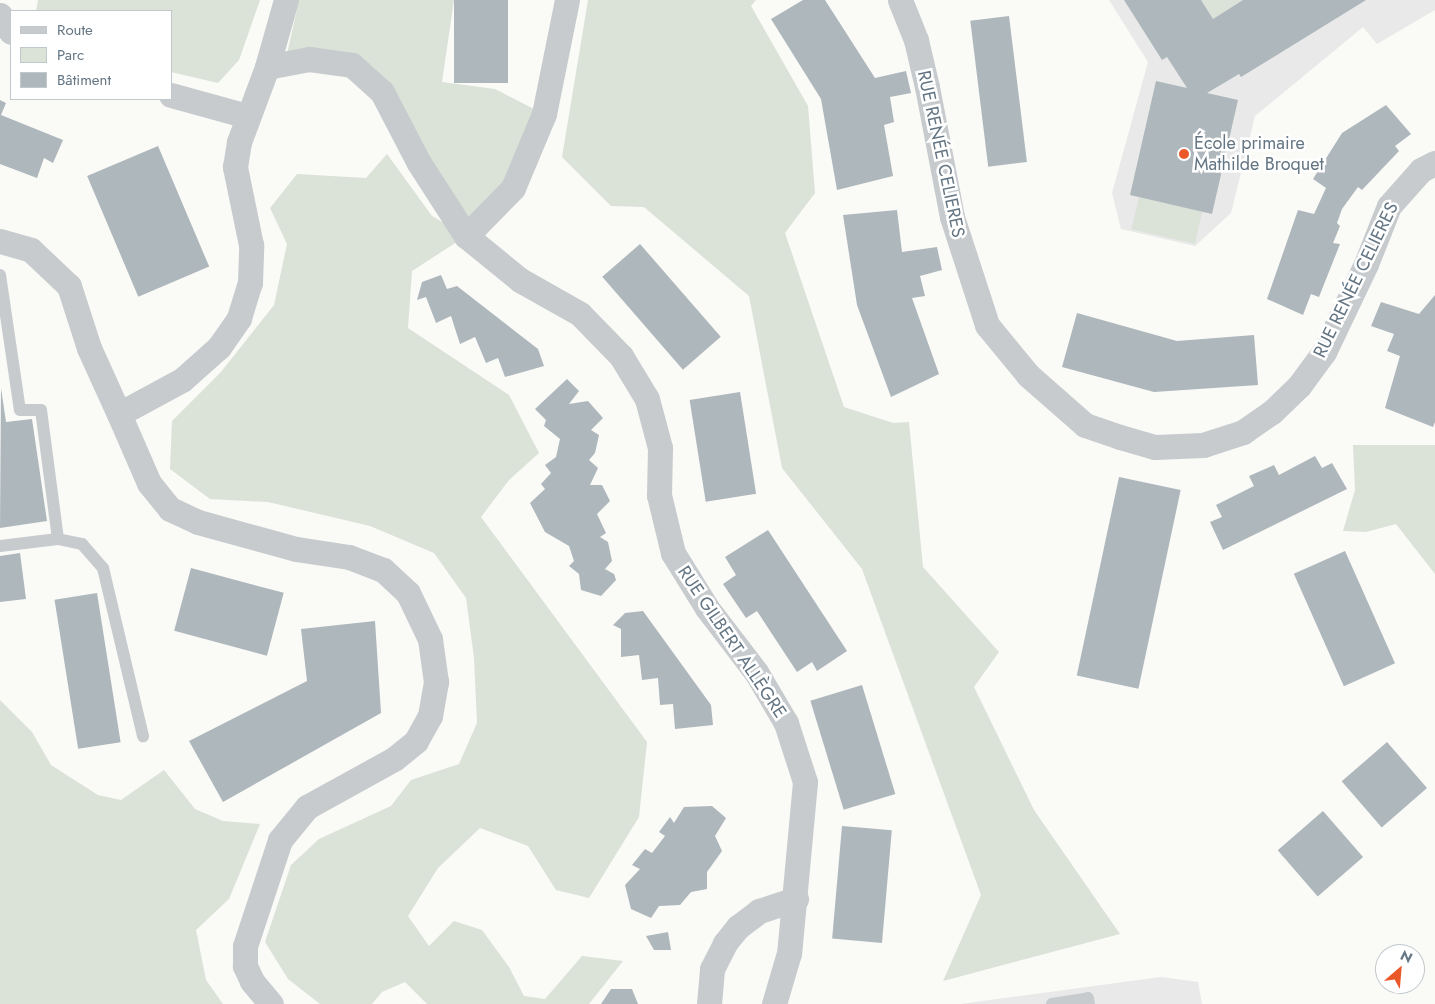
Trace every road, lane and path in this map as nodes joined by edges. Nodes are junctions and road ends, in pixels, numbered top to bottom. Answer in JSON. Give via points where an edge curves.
{"nodes":[{"id":1,"x":3,"y":0,"type":"edge"},
{"id":2,"x":286,"y":0,"type":"edge"},
{"id":3,"x":567,"y":0,"type":"edge"},
{"id":4,"x":900,"y":0,"type":"edge"},
{"id":5,"x":0,"y":15,"type":"edge"},
{"id":6,"x":10,"y":30,"type":"edge"},
{"id":7,"x":267,"y":67,"type":"junction"},
{"id":8,"x":172,"y":95,"type":"edge"},
{"id":9,"x":247,"y":116,"type":"junction"},
{"id":10,"x":1435,"y":164,"type":"edge"},
{"id":11,"x":466,"y":236,"type":"junction"},
{"id":12,"x":0,"y":241,"type":"edge"},
{"id":13,"x":0,"y":275,"type":"edge"},
{"id":14,"x":119,"y":414,"type":"junction"},
{"id":15,"x":58,"y":539,"type":"junction"},
{"id":16,"x":0,"y":546,"type":"edge"},
{"id":17,"x":143,"y":736,"type":"dead end"},
{"id":18,"x":796,"y":899,"type":"junction"},
{"id":19,"x":271,"y":1004,"type":"edge"},
{"id":20,"x":709,"y":1004,"type":"edge"},
{"id":21,"x":774,"y":1004,"type":"edge"},
{"id":22,"x":1052,"y":1004,"type":"edge"},
{"id":23,"x":1089,"y":1004,"type":"edge"}],
"edges":[{"from":1,"to":5,"type":"street"},
{"from":2,"to":7,"type":"street"},
{"from":3,"to":11,"type":"street","via":[[544,114],[520,172],[513,188]]},
{"from":4,"to":10,"type":"street","name":"RUE RENÉE CELIERES","via":[[916,40],[928,86],[952,217],[987,325],[1028,375],[1085,424],[1120,437],[1155,447],[1203,445],[1243,432],[1272,412],[1299,386],[1324,352],[1366,264],[1389,206],[1420,170]]},
{"from":5,"to":6,"type":"street"},
{"from":7,"to":9,"type":"street"},
{"from":7,"to":11,"type":"street","name":"RUE GILBERT ALLÈGRE","via":[[309,59],[352,65],[382,92],[419,163]]},
{"from":8,"to":9,"type":"street"},
{"from":9,"to":14,"type":"street","via":[[235,167],[251,246],[250,283],[238,318],[219,347],[182,380]]},
{"from":11,"to":18,"type":"street","name":"RUE GILBERT ALLÈGRE","via":[[520,280],[580,314],[621,356],[647,399],[660,448],[659,495],[674,553],[707,608],[756,672],[786,723],[805,782]]},
{"from":12,"to":14,"type":"street","via":[[31,250],[69,286],[89,348]]},
{"from":13,"to":15,"type":"lane","via":[[20,410],[40,410]]},
{"from":14,"to":19,"type":"street","via":[[149,483],[170,509],[206,524],[296,549],[349,557],[383,570],[408,592],[430,639],[436,682],[430,716],[416,741],[394,759],[307,807],[280,840],[245,946],[245,966],[252,981]]},
{"from":15,"to":16,"type":"lane"},
{"from":15,"to":17,"type":"lane","via":[[82,544],[103,568]]},
{"from":18,"to":20,"type":"street","via":[[759,911],[729,938],[712,969]]},
{"from":18,"to":21,"type":"street","name":"RUE GILBERT ALLÈGRE","via":[[789,953]]},
{"from":22,"to":23,"type":"lane","via":[[1088,998]]}]}
